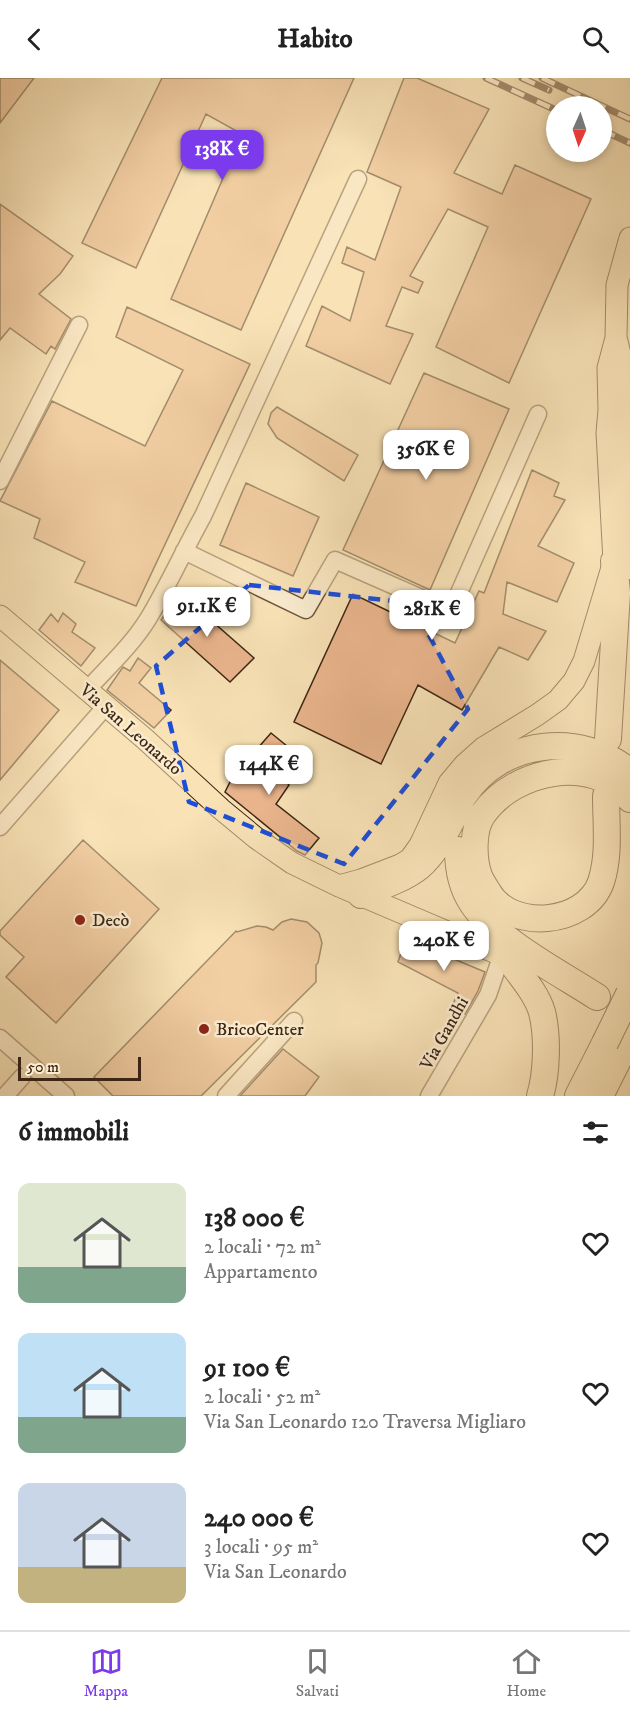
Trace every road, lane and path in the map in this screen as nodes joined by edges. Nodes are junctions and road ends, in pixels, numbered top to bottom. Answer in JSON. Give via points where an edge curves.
{"nodes":[{"id":1,"x":358,"y":179,"type":"dead end"},
{"id":2,"x":630,"y":238,"type":"edge"},
{"id":3,"x":79,"y":325,"type":"dead end"},
{"id":4,"x":622,"y":353,"type":"edge"},
{"id":5,"x":609,"y":410,"type":"junction"},
{"id":6,"x":538,"y":414,"type":"dead end"},
{"id":7,"x":629,"y":436,"type":"edge"},
{"id":8,"x":0,"y":482,"type":"edge"},
{"id":9,"x":629,"y":524,"type":"edge"},
{"id":10,"x":184,"y":551,"type":"junction"},
{"id":11,"x":622,"y":563,"type":"edge"},
{"id":12,"x":0,"y":616,"type":"edge"},
{"id":13,"x":87,"y":690,"type":"junction"},
{"id":14,"x":106,"y":706,"type":"junction"},
{"id":15,"x":608,"y":739,"type":"dead end"},
{"id":16,"x":619,"y":787,"type":"edge"},
{"id":17,"x":0,"y":827,"type":"edge"},
{"id":18,"x":361,"y":900,"type":"junction"},
{"id":19,"x":504,"y":956,"type":"junction"},
{"id":20,"x":597,"y":997,"type":"junction"},
{"id":21,"x":630,"y":1000,"type":"edge"},
{"id":22,"x":294,"y":1021,"type":"dead end"},
{"id":23,"x":0,"y":1038,"type":"edge"},
{"id":24,"x":622,"y":1047,"type":"edge"},
{"id":25,"x":22,"y":1077,"type":"dead end"},
{"id":26,"x":5,"y":1096,"type":"edge"},
{"id":27,"x":66,"y":1096,"type":"edge"},
{"id":28,"x":226,"y":1096,"type":"edge"},
{"id":29,"x":429,"y":1096,"type":"edge"},
{"id":30,"x":540,"y":1096,"type":"edge"},
{"id":31,"x":578,"y":1096,"type":"edge"},
{"id":32,"x":600,"y":1096,"type":"edge"},
{"id":33,"x":609,"y":1096,"type":"edge"}],
"edges":[{"from":1,"to":10,"type":"street"},
{"from":2,"to":4,"type":"main road","via":[[617,285]]},
{"from":3,"to":8,"type":"street"},
{"from":4,"to":5,"type":"main road","via":[[608,368]]},
{"from":4,"to":7,"type":"main road"},
{"from":5,"to":7,"type":"main road"},
{"from":5,"to":11,"type":"main road","via":[[607,433]]},
{"from":6,"to":10,"type":"street","via":[[451,611],[335,560],[306,610]]},
{"from":7,"to":9,"type":"highway"},
{"from":9,"to":11,"type":"highway"},
{"from":10,"to":13,"type":"street","via":[[147,620]]},
{"from":11,"to":15,"type":"highway"},
{"from":11,"to":18,"type":"main road","via":[[584,662],[558,700],[465,764],[449,783],[410,859],[361,880]]},
{"from":12,"to":13,"type":"main road","name":"Via San Leonardo"},
{"from":13,"to":14,"type":"main road","name":"Via San Leonardo"},
{"from":14,"to":17,"type":"street"},
{"from":14,"to":18,"type":"main road","name":"Via San Leonardo","via":[[288,869]]},
{"from":16,"to":16,"type":"highway","via":[[600,885],[573,912],[557,918],[524,917],[507,910],[491,896],[479,877],[476,835],[482,815],[500,796],[536,776],[554,772],[588,774]]},
{"from":16,"to":18,"type":"highway","via":[[613,759],[586,748],[567,745],[530,749],[510,756],[476,780],[440,842],[418,868]]},
{"from":16,"to":20,"type":"highway","via":[[580,764],[561,759],[521,765],[482,791],[465,818],[458,843],[463,883],[471,903],[485,919],[499,933]]},
{"from":18,"to":19,"type":"main road","name":"Via San Leonardo"},
{"from":19,"to":20,"type":"main road","name":"Via San Leonardo"},
{"from":19,"to":29,"type":"street","name":"Via Gandhi","via":[[488,995]]},
{"from":19,"to":30,"type":"highway","via":[[533,993],[542,1013],[546,1063]]},
{"from":20,"to":21,"type":"main road","name":"Via San Leonardo"},
{"from":21,"to":24,"type":"highway","bridge":true},
{"from":22,"to":28,"type":"street"},
{"from":23,"to":27,"type":"street"},
{"from":24,"to":31,"type":"highway"},
{"from":24,"to":32,"type":"highway"},
{"from":24,"to":33,"type":"highway"},
{"from":25,"to":26,"type":"street"}]}
